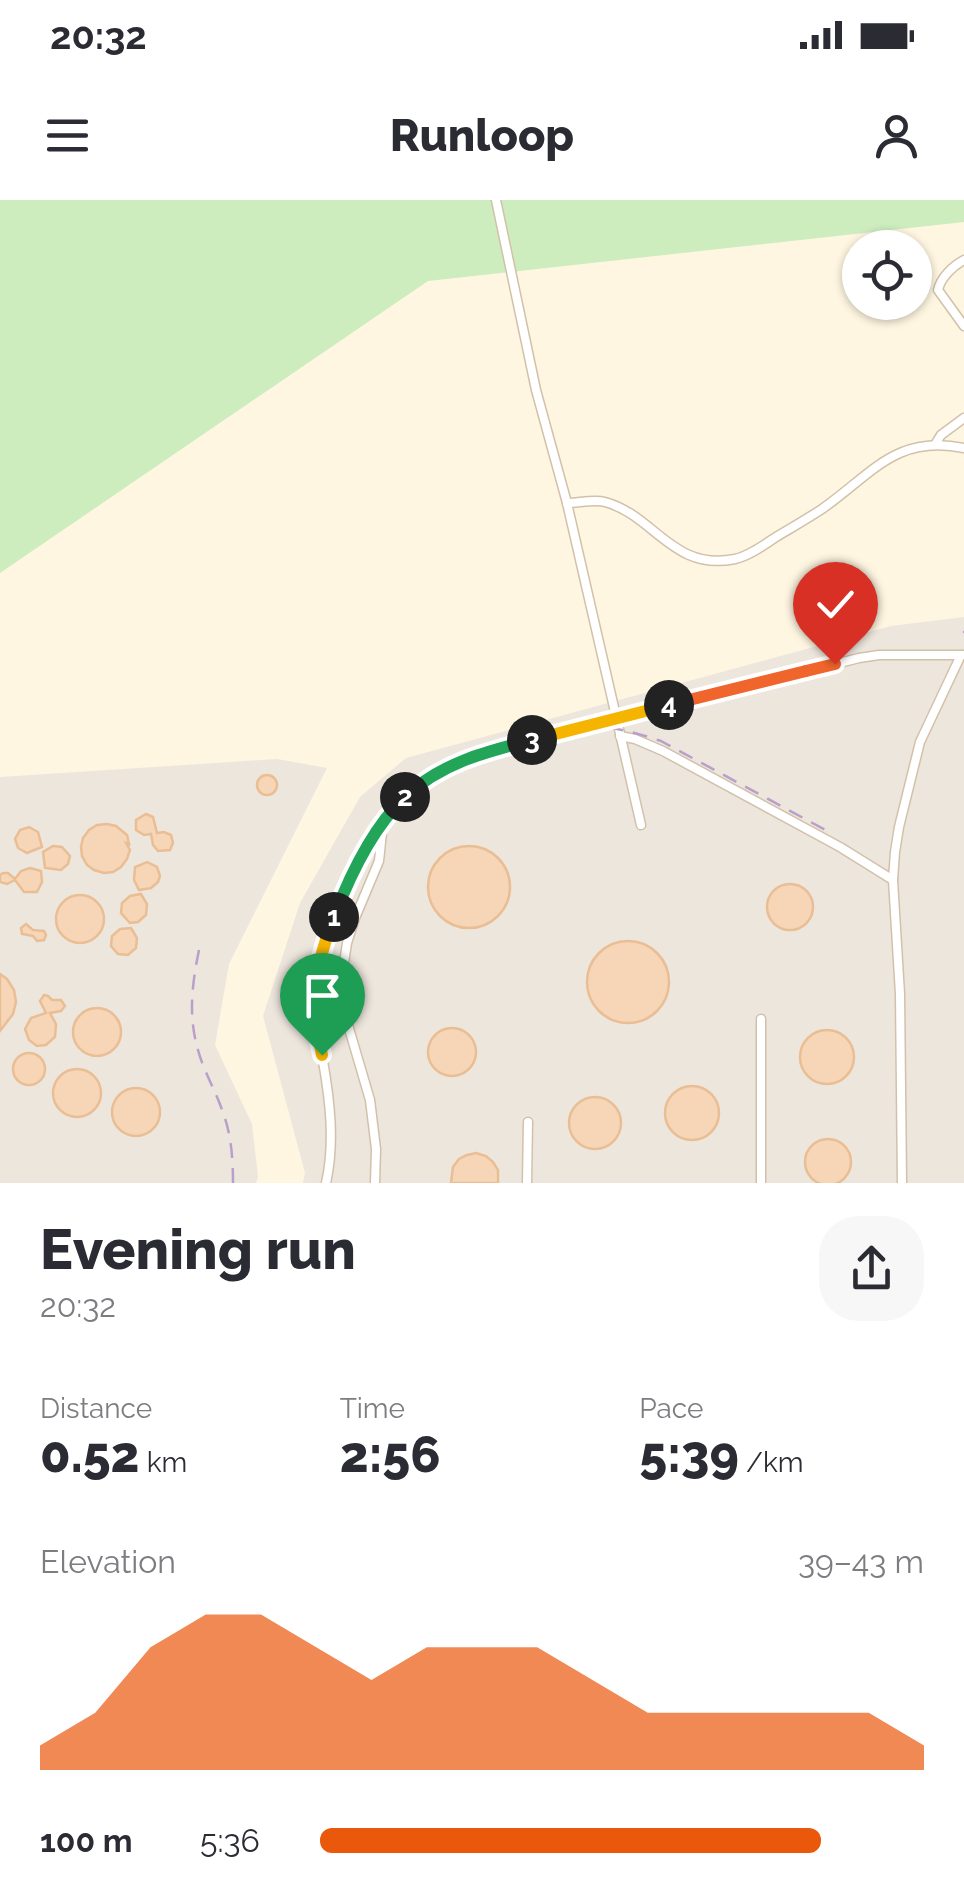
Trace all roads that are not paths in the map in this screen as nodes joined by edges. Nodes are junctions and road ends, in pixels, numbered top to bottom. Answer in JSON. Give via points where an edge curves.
{"nodes":[{"id":1,"x":496,"y":200,"type":"edge"},
{"id":2,"x":964,"y":260,"type":"edge"},
{"id":3,"x":964,"y":326,"type":"edge"},
{"id":4,"x":964,"y":418,"type":"edge"},
{"id":5,"x":936,"y":443,"type":"junction"},
{"id":6,"x":964,"y":448,"type":"edge"},
{"id":7,"x":566,"y":503,"type":"junction"},
{"id":8,"x":963,"y":655,"type":"edge"},
{"id":9,"x":616,"y":718,"type":"junction"},
{"id":10,"x":620,"y":736,"type":"junction"},
{"id":11,"x":384,"y":820,"type":"junction"},
{"id":12,"x":641,"y":824,"type":"dead end"},
{"id":13,"x":894,"y":880,"type":"junction"},
{"id":14,"x":761,"y":1019,"type":"dead end"},
{"id":15,"x":528,"y":1122,"type":"dead end"},
{"id":16,"x":326,"y":1183,"type":"edge"},
{"id":17,"x":375,"y":1183,"type":"edge"},
{"id":18,"x":528,"y":1183,"type":"edge"},
{"id":19,"x":760,"y":1183,"type":"edge"},
{"id":20,"x":902,"y":1183,"type":"edge"}],
"edges":[{"from":1,"to":7,"type":"street"},
{"from":2,"to":3,"type":"street","via":[[938,290]]},
{"from":4,"to":5,"type":"street"},
{"from":5,"to":6,"type":"street"},
{"from":5,"to":7,"type":"street","via":[[897,452],[822,509],[738,559],[694,558],[624,511],[603,502]]},
{"from":7,"to":9,"type":"street"},
{"from":8,"to":9,"type":"street","via":[[859,658]]},
{"from":8,"to":13,"type":"street","via":[[920,742]]},
{"from":9,"to":10,"type":"street"},
{"from":9,"to":11,"type":"street","via":[[465,758],[416,787]]},
{"from":10,"to":12,"type":"street"},
{"from":10,"to":13,"type":"street","via":[[696,768]]},
{"from":11,"to":16,"type":"street","via":[[336,910],[316,978],[314,1020],[331,1116]]},
{"from":11,"to":17,"type":"street","via":[[379,861],[342,969],[342,998],[370,1100]]},
{"from":13,"to":20,"type":"street"},
{"from":14,"to":19,"type":"street"},
{"from":15,"to":18,"type":"street"}]}
